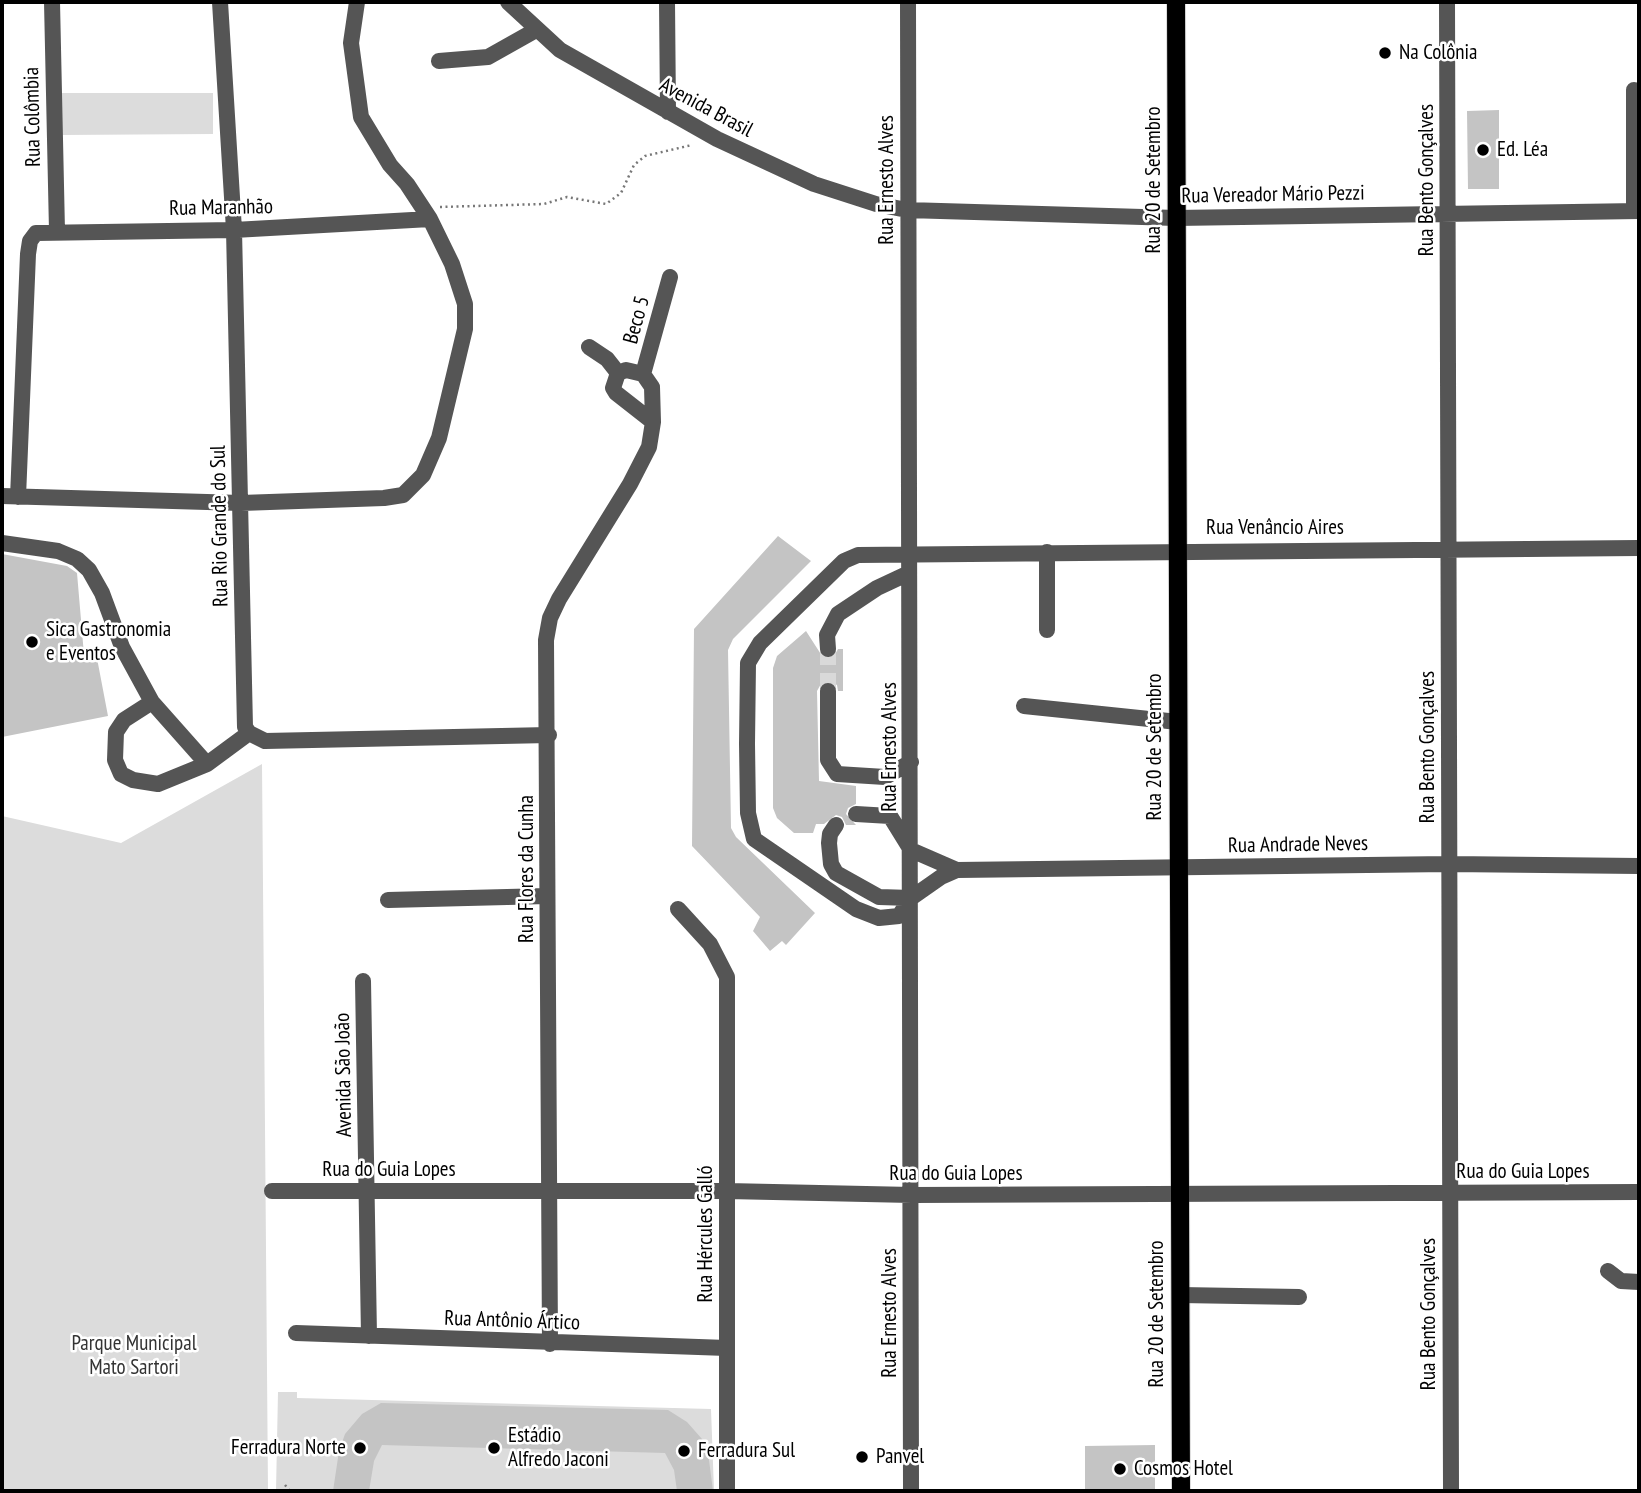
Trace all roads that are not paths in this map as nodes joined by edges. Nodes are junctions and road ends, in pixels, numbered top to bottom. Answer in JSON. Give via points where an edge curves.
{"nodes":[{"id":1,"x":52,"y":2,"type":"edge"},
{"id":2,"x":357,"y":2,"type":"edge"},
{"id":3,"x":508,"y":2,"type":"edge"},
{"id":4,"x":667,"y":2,"type":"edge"},
{"id":5,"x":908,"y":2,"type":"edge"},
{"id":6,"x":1176,"y":2,"type":"edge"},
{"id":7,"x":1447,"y":2,"type":"edge"},
{"id":8,"x":220,"y":9,"type":"edge"},
{"id":9,"x":536,"y":30,"type":"junction"},
{"id":10,"x":439,"y":61,"type":"dead end"},
{"id":11,"x":1634,"y":90,"type":"dead end"},
{"id":12,"x":668,"y":112,"type":"junction"},
{"id":13,"x":907,"y":210,"type":"junction"},
{"id":14,"x":1637,"y":211,"type":"edge"},
{"id":15,"x":427,"y":213,"type":"junction"},
{"id":16,"x":1448,"y":214,"type":"junction"},
{"id":17,"x":1176,"y":218,"type":"junction"},
{"id":18,"x":234,"y":230,"type":"junction"},
{"id":19,"x":57,"y":231,"type":"junction"},
{"id":20,"x":670,"y":277,"type":"dead end"},
{"id":21,"x":589,"y":347,"type":"dead end"},
{"id":22,"x":618,"y":373,"type":"junction"},
{"id":23,"x":643,"y":374,"type":"junction"},
{"id":24,"x":653,"y":422,"type":"junction"},
{"id":25,"x":10,"y":497,"type":"edge"},
{"id":26,"x":241,"y":503,"type":"junction"},
{"id":27,"x":2,"y":543,"type":"edge"},
{"id":28,"x":1448,"y":548,"type":"junction"},
{"id":29,"x":1639,"y":548,"type":"edge"},
{"id":30,"x":1178,"y":550,"type":"junction"},
{"id":31,"x":910,"y":552,"type":"junction"},
{"id":32,"x":1047,"y":552,"type":"junction"},
{"id":33,"x":909,"y":573,"type":"junction"},
{"id":34,"x":1047,"y":630,"type":"dead end"},
{"id":35,"x":828,"y":649,"type":"tunnel mouth"},
{"id":36,"x":828,"y":691,"type":"tunnel mouth"},
{"id":37,"x":152,"y":702,"type":"junction"},
{"id":38,"x":1024,"y":706,"type":"dead end"},
{"id":39,"x":1178,"y":722,"type":"junction"},
{"id":40,"x":249,"y":733,"type":"junction"},
{"id":41,"x":548,"y":735,"type":"junction"},
{"id":42,"x":911,"y":762,"type":"junction"},
{"id":43,"x":207,"y":764,"type":"junction"},
{"id":44,"x":856,"y":814,"type":"dead end"},
{"id":45,"x":836,"y":825,"type":"dead end"},
{"id":46,"x":911,"y":850,"type":"junction"},
{"id":47,"x":1449,"y":864,"type":"junction"},
{"id":48,"x":1639,"y":866,"type":"edge"},
{"id":49,"x":1178,"y":868,"type":"junction"},
{"id":50,"x":957,"y":870,"type":"junction"},
{"id":51,"x":547,"y":896,"type":"junction"},
{"id":52,"x":911,"y":898,"type":"junction"},
{"id":53,"x":388,"y":900,"type":"dead end"},
{"id":54,"x":678,"y":909,"type":"dead end"},
{"id":55,"x":363,"y":981,"type":"dead end"},
{"id":56,"x":272,"y":1191,"type":"dead end"},
{"id":57,"x":550,"y":1191,"type":"junction"},
{"id":58,"x":727,"y":1191,"type":"junction"},
{"id":59,"x":368,"y":1192,"type":"junction"},
{"id":60,"x":1639,"y":1192,"type":"edge"},
{"id":61,"x":1450,"y":1194,"type":"junction"},
{"id":62,"x":912,"y":1195,"type":"junction"},
{"id":63,"x":1180,"y":1195,"type":"junction"},
{"id":64,"x":1608,"y":1270,"type":"dead end"},
{"id":65,"x":1639,"y":1282,"type":"edge"},
{"id":66,"x":1180,"y":1295,"type":"junction"},
{"id":67,"x":1299,"y":1297,"type":"dead end"},
{"id":68,"x":296,"y":1334,"type":"dead end"},
{"id":69,"x":369,"y":1336,"type":"junction"},
{"id":70,"x":550,"y":1344,"type":"junction"},
{"id":71,"x":727,"y":1348,"type":"junction"},
{"id":72,"x":727,"y":1491,"type":"edge"},
{"id":73,"x":911,"y":1491,"type":"edge"},
{"id":74,"x":1181,"y":1491,"type":"edge"},
{"id":75,"x":1451,"y":1491,"type":"edge"}],
"edges":[{"from":1,"to":19,"type":"street","name":"Rua Colômbia"},
{"from":2,"to":15,"type":"street","via":[[351,43],[361,117]]},
{"from":3,"to":9,"type":"street","name":"Avenida Brasil"},
{"from":4,"to":12,"type":"street"},
{"from":5,"to":13,"type":"street","name":"Rua Ernesto Alves"},
{"from":6,"to":17,"type":"main road","name":"Rua 20 de Setembro"},
{"from":7,"to":16,"type":"street","name":"Rua Bento Gonçalves"},
{"from":8,"to":18,"type":"street","name":"Rua Rio Grande do Sul"},
{"from":9,"to":10,"type":"street","via":[[488,57]]},
{"from":9,"to":12,"type":"street","name":"Avenida Brasil","via":[[580,63]]},
{"from":11,"to":14,"type":"street"},
{"from":12,"to":13,"type":"street","name":"Avenida Brasil","via":[[805,180]]},
{"from":13,"to":17,"type":"street","name":"Rua Vereador Mário Pezzi"},
{"from":13,"to":31,"type":"street","name":"Rua Ernesto Alves"},
{"from":14,"to":16,"type":"street","name":"Rua Vereador Mário Pezzi"},
{"from":15,"to":18,"type":"street","name":"Rua Maranhão"},
{"from":15,"to":26,"type":"street","via":[[460,283],[465,329],[439,438],[423,475],[402,495],[384,498]]},
{"from":16,"to":17,"type":"street","name":"Rua Vereador Mário Pezzi"},
{"from":16,"to":28,"type":"street","name":"Rua Bento Gonçalves"},
{"from":17,"to":30,"type":"main road","name":"Rua 20 de Setembro"},
{"from":18,"to":19,"type":"street","name":"Rua Maranhão"},
{"from":18,"to":26,"type":"street","name":"Rua Rio Grande do Sul"},
{"from":19,"to":25,"type":"street","name":"Rua Maranhão","via":[[36,233],[30,241]]},
{"from":20,"to":23,"type":"street","name":"Beco 5"},
{"from":21,"to":22,"type":"street"},
{"from":22,"to":23,"type":"street"},
{"from":22,"to":24,"type":"street","via":[[616,393]]},
{"from":23,"to":24,"type":"street","name":"Rua Flores da Cunha","via":[[652,387]]},
{"from":24,"to":41,"type":"street","name":"Rua Flores da Cunha","via":[[649,447],[630,484],[550,618],[546,640]]},
{"from":25,"to":26,"type":"street"},
{"from":26,"to":40,"type":"street","name":"Rua Rio Grande do Sul","via":[[243,718]]},
{"from":27,"to":37,"type":"street","via":[[58,551],[89,570]]},
{"from":28,"to":29,"type":"street","name":"Rua Venâncio Aires"},
{"from":28,"to":30,"type":"street","name":"Rua Venâncio Aires"},
{"from":28,"to":47,"type":"street","name":"Rua Bento Gonçalves"},
{"from":30,"to":32,"type":"street","name":"Rua Venâncio Aires"},
{"from":30,"to":39,"type":"main road","name":"Rua 20 de Setembro"},
{"from":31,"to":32,"type":"street","name":"Rua Venâncio Aires"},
{"from":31,"to":33,"type":"street","name":"Rua Ernesto Alves"},
{"from":31,"to":52,"type":"street","name":"Rua Venâncio Aires","via":[[858,555],[844,561],[760,643],[748,663],[747,744],[748,813],[754,839],[856,908],[880,918],[899,916]]},
{"from":32,"to":34,"type":"street"},
{"from":33,"to":35,"type":"street","via":[[838,614],[827,635]]},
{"from":33,"to":42,"type":"street","name":"Rua Ernesto Alves"},
{"from":36,"to":42,"type":"street","via":[[828,760],[837,774],[885,776]]},
{"from":37,"to":43,"type":"street"},
{"from":37,"to":43,"type":"street","via":[[124,720],[116,732],[115,760],[121,774],[144,784],[158,784]]},
{"from":38,"to":39,"type":"street"},
{"from":39,"to":49,"type":"main road","name":"Rua 20 de Setembro"},
{"from":40,"to":41,"type":"street","via":[[276,741]]},
{"from":40,"to":43,"type":"street"},
{"from":41,"to":51,"type":"street","name":"Rua Flores da Cunha"},
{"from":42,"to":46,"type":"street","name":"Rua Ernesto Alves"},
{"from":44,"to":46,"type":"street","via":[[890,816]]},
{"from":45,"to":52,"type":"street","via":[[829,843],[836,873],[879,897]]},
{"from":46,"to":50,"type":"street","name":"Rua Andrade Neves"},
{"from":46,"to":52,"type":"street","name":"Rua Ernesto Alves"},
{"from":47,"to":48,"type":"street","name":"Rua Andrade Neves"},
{"from":47,"to":49,"type":"street","name":"Rua Andrade Neves"},
{"from":47,"to":61,"type":"street","name":"Rua Bento Gonçalves"},
{"from":49,"to":50,"type":"street","name":"Rua Andrade Neves"},
{"from":49,"to":63,"type":"main road","name":"Rua 20 de Setembro"},
{"from":50,"to":52,"type":"street","name":"Rua Andrade Neves"},
{"from":51,"to":53,"type":"street"},
{"from":51,"to":57,"type":"street","name":"Rua Flores da Cunha"},
{"from":52,"to":62,"type":"street","name":"Rua Ernesto Alves"},
{"from":54,"to":58,"type":"street","name":"Rua Hércules Galló","via":[[710,944],[727,977]]},
{"from":55,"to":59,"type":"street","name":"Avenida São João"},
{"from":56,"to":59,"type":"street","name":"Rua do Guia Lopes"},
{"from":57,"to":58,"type":"street","name":"Rua do Guia Lopes"},
{"from":57,"to":59,"type":"street","name":"Rua do Guia Lopes"},
{"from":57,"to":70,"type":"street","name":"Rua Flores da Cunha"},
{"from":58,"to":62,"type":"street","name":"Rua do Guia Lopes"},
{"from":58,"to":71,"type":"street","name":"Rua Hércules Galló"},
{"from":59,"to":69,"type":"street","name":"Avenida São João"},
{"from":60,"to":61,"type":"street","name":"Rua do Guia Lopes"},
{"from":61,"to":63,"type":"street","name":"Rua do Guia Lopes"},
{"from":61,"to":75,"type":"street","name":"Rua Bento Gonçalves"},
{"from":62,"to":63,"type":"street","name":"Rua do Guia Lopes"},
{"from":62,"to":73,"type":"street","name":"Rua Ernesto Alves"},
{"from":63,"to":66,"type":"main road","name":"Rua 20 de Setembro"},
{"from":64,"to":65,"type":"street","via":[[1622,1281]]},
{"from":66,"to":67,"type":"street"},
{"from":66,"to":74,"type":"main road","name":"Rua 20 de Setembro"},
{"from":68,"to":69,"type":"street","name":"Rua Antônio Ártico"},
{"from":69,"to":70,"type":"street","name":"Rua Antônio Ártico"},
{"from":70,"to":71,"type":"street","name":"Rua Antônio Ártico"},
{"from":71,"to":72,"type":"street","name":"Rua Hércules Galló"}]}
